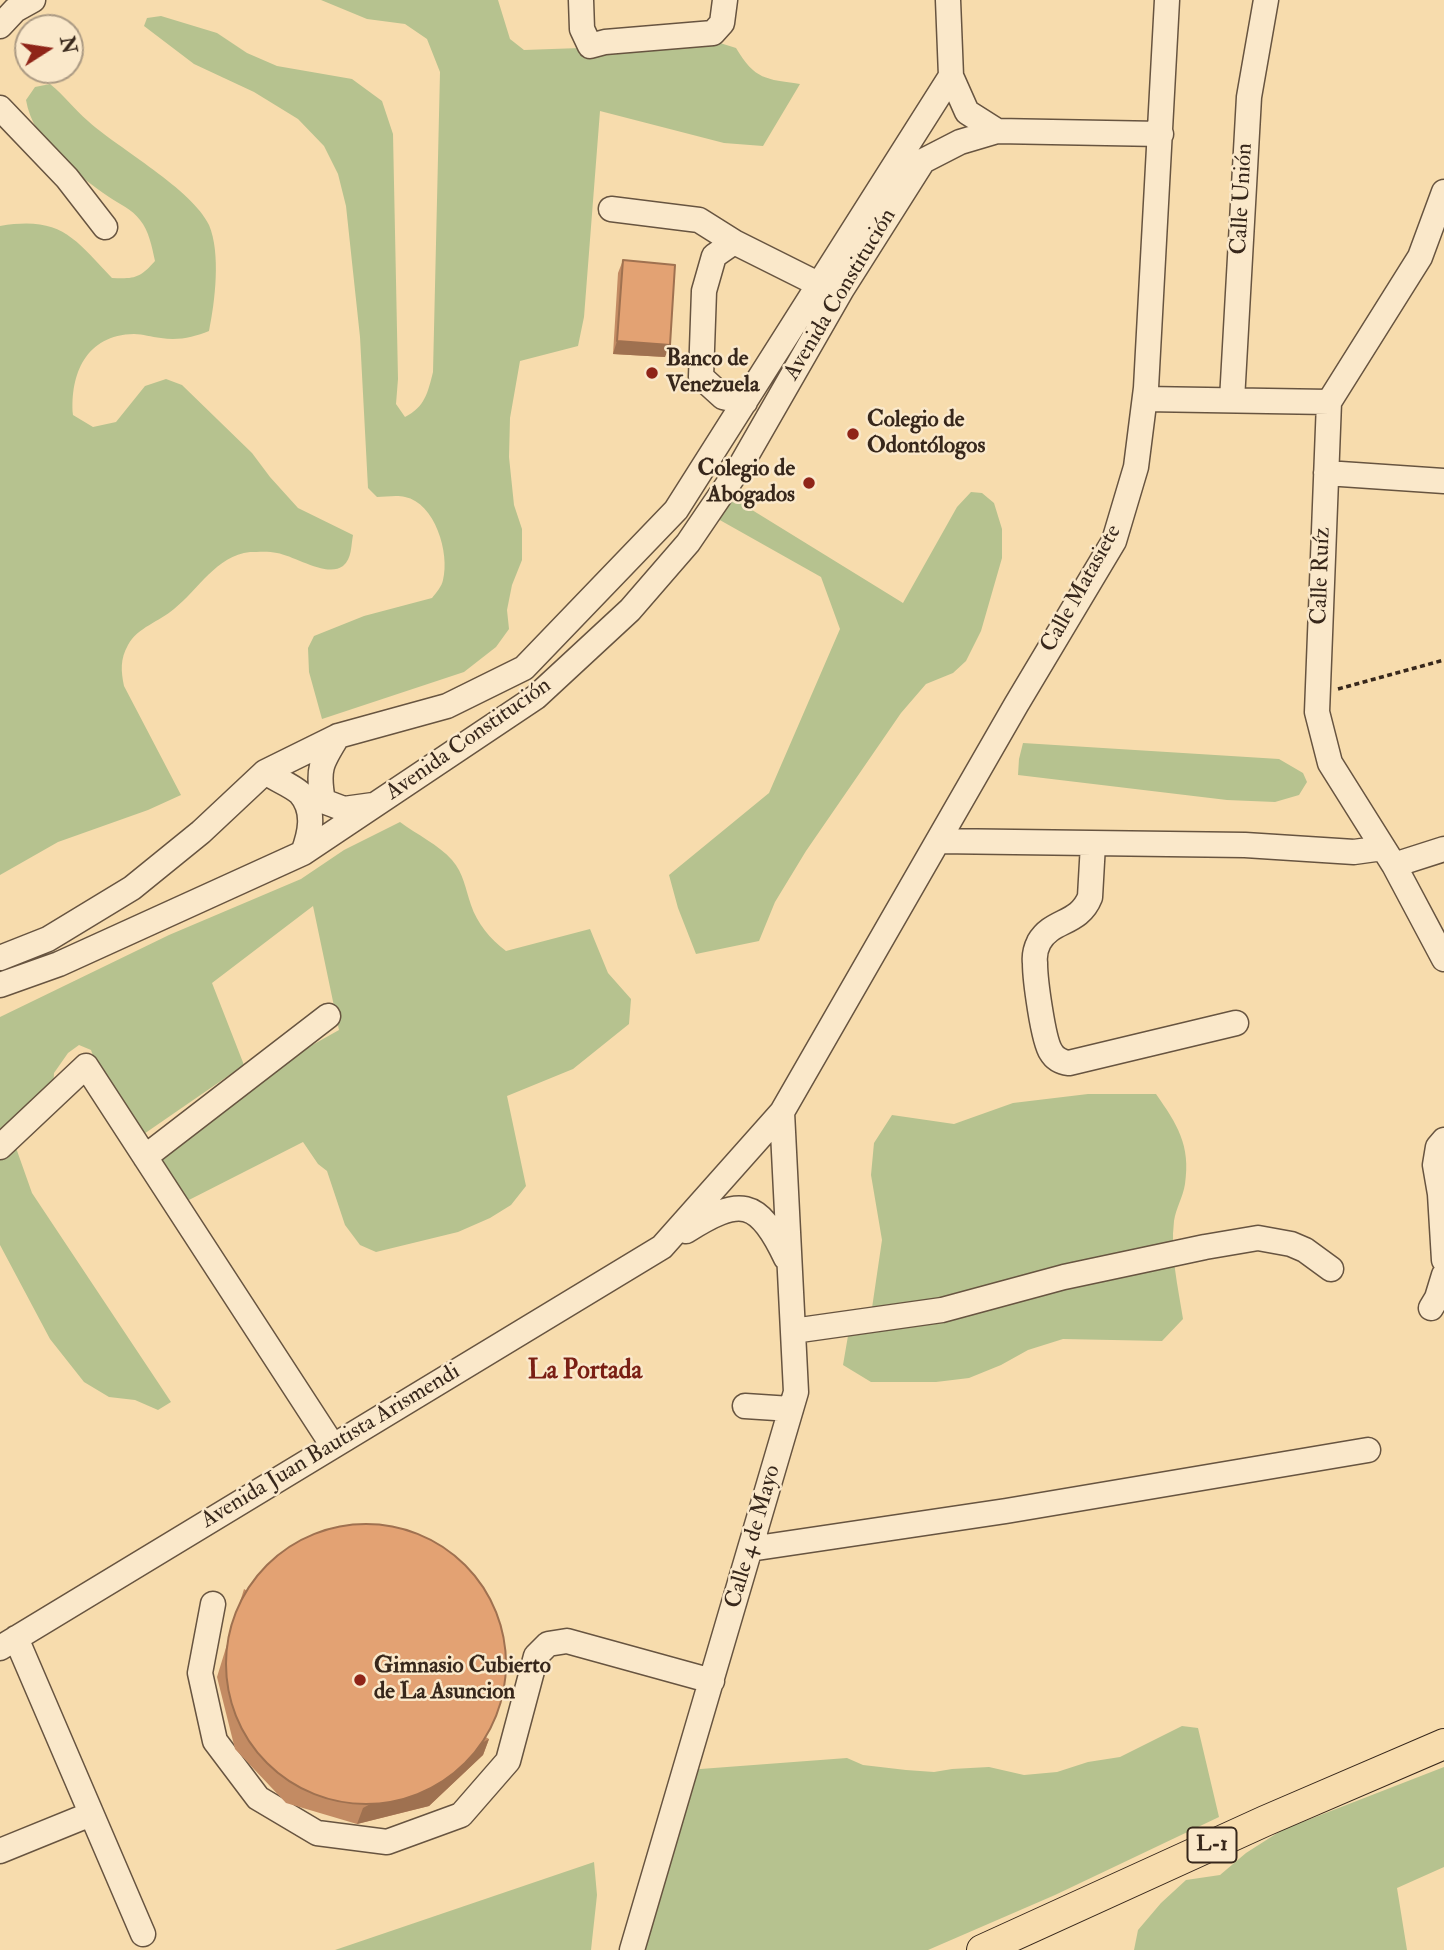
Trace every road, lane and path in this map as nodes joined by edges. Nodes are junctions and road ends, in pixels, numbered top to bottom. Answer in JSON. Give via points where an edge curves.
{"nodes":[{"id":1,"x":33,"y":0,"type":"edge"},
{"id":2,"x":580,"y":0,"type":"edge"},
{"id":3,"x":726,"y":0,"type":"edge"},
{"id":4,"x":948,"y":0,"type":"edge"},
{"id":5,"x":1167,"y":0,"type":"edge"},
{"id":6,"x":1266,"y":0,"type":"edge"},
{"id":7,"x":0,"y":26,"type":"edge"},
{"id":8,"x":951,"y":76,"type":"junction"},
{"id":9,"x":0,"y":108,"type":"edge"},
{"id":10,"x":997,"y":131,"type":"junction"},
{"id":11,"x":1161,"y":134,"type":"junction"},
{"id":12,"x":909,"y":139,"type":"junction"},
{"id":13,"x":923,"y":162,"type":"junction"},
{"id":14,"x":1444,"y":192,"type":"edge"},
{"id":15,"x":611,"y":209,"type":"dead end"},
{"id":16,"x":105,"y":227,"type":"dead end"},
{"id":17,"x":734,"y":242,"type":"junction"},
{"id":18,"x":820,"y":285,"type":"junction"},
{"id":19,"x":1145,"y":400,"type":"junction"},
{"id":20,"x":1232,"y":400,"type":"junction"},
{"id":21,"x":745,"y":402,"type":"junction"},
{"id":22,"x":1329,"y":402,"type":"junction"},
{"id":23,"x":1326,"y":473,"type":"junction"},
{"id":24,"x":1444,"y":481,"type":"edge"},
{"id":25,"x":1444,"y":660,"type":"edge"},
{"id":26,"x":1317,"y":696,"type":"junction"},
{"id":27,"x":338,"y":736,"type":"junction"},
{"id":28,"x":265,"y":772,"type":"junction"},
{"id":29,"x":379,"y":804,"type":"junction"},
{"id":30,"x":938,"y":841,"type":"junction"},
{"id":31,"x":1093,"y":844,"type":"junction"},
{"id":32,"x":1444,"y":849,"type":"edge"},
{"id":33,"x":303,"y":853,"type":"junction"},
{"id":34,"x":1388,"y":856,"type":"junction"},
{"id":35,"x":0,"y":958,"type":"edge"},
{"id":36,"x":1444,"y":959,"type":"edge"},
{"id":37,"x":0,"y":985,"type":"edge"},
{"id":38,"x":328,"y":1016,"type":"dead end"},
{"id":39,"x":1236,"y":1023,"type":"dead end"},
{"id":40,"x":782,"y":1112,"type":"junction"},
{"id":41,"x":1444,"y":1140,"type":"edge"},
{"id":42,"x":0,"y":1147,"type":"edge"},
{"id":43,"x":145,"y":1157,"type":"junction"},
{"id":44,"x":662,"y":1247,"type":"junction"},
{"id":45,"x":1444,"y":1260,"type":"edge"},
{"id":46,"x":789,"y":1264,"type":"junction"},
{"id":47,"x":1331,"y":1269,"type":"dead end"},
{"id":48,"x":1444,"y":1275,"type":"edge"},
{"id":49,"x":1431,"y":1308,"type":"dead end"},
{"id":50,"x":793,"y":1331,"type":"junction"},
{"id":51,"x":746,"y":1406,"type":"dead end"},
{"id":52,"x":791,"y":1409,"type":"junction"},
{"id":53,"x":333,"y":1446,"type":"junction"},
{"id":54,"x":1368,"y":1450,"type":"dead end"},
{"id":55,"x":750,"y":1549,"type":"junction"},
{"id":56,"x":213,"y":1604,"type":"dead end"},
{"id":57,"x":8,"y":1643,"type":"edge"},
{"id":58,"x":712,"y":1681,"type":"junction"},
{"id":59,"x":1444,"y":1744,"type":"edge"},
{"id":60,"x":92,"y":1814,"type":"junction"},
{"id":61,"x":0,"y":1850,"type":"edge"},
{"id":62,"x":143,"y":1934,"type":"dead end"},
{"id":63,"x":632,"y":1950,"type":"edge"},
{"id":64,"x":982,"y":1950,"type":"edge"}],
"edges":[{"from":1,"to":7,"type":"street"},
{"from":2,"to":3,"type":"street","via":[[582,29],[590,46],[713,33],[722,23]]},
{"from":4,"to":8,"type":"street"},
{"from":5,"to":11,"type":"street","name":"Calle Matasiete"},
{"from":6,"to":20,"type":"street","name":"Calle Unión","via":[[1249,97]]},
{"from":8,"to":10,"type":"street","via":[[967,112]]},
{"from":8,"to":12,"type":"street","name":"Avenida Constitución"},
{"from":9,"to":16,"type":"street"},
{"from":10,"to":11,"type":"street"},
{"from":10,"to":13,"type":"street","name":"Avenida Constitución","via":[[960,142]]},
{"from":11,"to":19,"type":"street","name":"Calle Matasiete"},
{"from":12,"to":13,"type":"street","via":[[932,136],[933,150]]},
{"from":12,"to":18,"type":"street","name":"Avenida Constitución"},
{"from":13,"to":29,"type":"street","name":"Avenida Constitución","via":[[842,289],[741,465],[688,543],[630,610],[536,697]]},
{"from":14,"to":22,"type":"street","name":"Calle Ruíz","via":[[1420,257]]},
{"from":15,"to":17,"type":"street","via":[[699,219]]},
{"from":17,"to":18,"type":"street"},
{"from":17,"to":21,"type":"street","via":[[714,256],[704,291],[701,377],[723,397]]},
{"from":18,"to":21,"type":"street","name":"Avenida Constitución"},
{"from":19,"to":20,"type":"street"},
{"from":19,"to":30,"type":"street","name":"Calle Matasiete","via":[[1136,467],[1114,541]]},
{"from":20,"to":22,"type":"street"},
{"from":21,"to":27,"type":"street","name":"Avenida Constitución","via":[[676,510],[524,668],[447,706]]},
{"from":22,"to":23,"type":"street","name":"Calle Ruíz"},
{"from":23,"to":24,"type":"street"},
{"from":23,"to":26,"type":"street","name":"Calle Ruíz"},
{"from":25,"to":26,"type":"path"},
{"from":26,"to":34,"type":"street","name":"Calle Ruíz","via":[[1330,763]]},
{"from":27,"to":28,"type":"street","name":"Avenida Constitución"},
{"from":27,"to":29,"type":"street","via":[[321,762],[323,801],[344,809]]},
{"from":28,"to":33,"type":"street","via":[[300,793],[312,829]]},
{"from":28,"to":35,"type":"street","name":"Avenida Constitución","via":[[132,888],[48,939]]},
{"from":29,"to":33,"type":"street","name":"Avenida Constitución"},
{"from":30,"to":31,"type":"street"},
{"from":30,"to":40,"type":"street","name":"Calle Matasiete"},
{"from":31,"to":34,"type":"street","via":[[1245,845]]},
{"from":31,"to":39,"type":"street","via":[[1087,905],[1076,917],[1044,935],[1035,952],[1048,1045],[1054,1057],[1069,1063]]},
{"from":32,"to":34,"type":"street"},
{"from":33,"to":37,"type":"street","name":"Avenida Constitución","via":[[59,964]]},
{"from":34,"to":36,"type":"street","name":"Calle Ruíz"},
{"from":38,"to":43,"type":"street"},
{"from":40,"to":44,"type":"street","name":"Avenida Juan Bautista Arismendi"},
{"from":40,"to":46,"type":"street","name":"Calle 4 de Mayo"},
{"from":41,"to":45,"type":"street","via":[[1435,1165]]},
{"from":42,"to":43,"type":"street","via":[[86,1066]]},
{"from":43,"to":53,"type":"street"},
{"from":44,"to":46,"type":"street","name":"Avenida Juan Bautista Arismendi","via":[[730,1208],[762,1217]]},
{"from":44,"to":53,"type":"street","name":"Avenida Juan Bautista Arismendi"},
{"from":46,"to":50,"type":"street","name":"Calle 4 de Mayo"},
{"from":47,"to":50,"type":"street","via":[[1291,1244],[1258,1238],[1064,1277],[942,1310]]},
{"from":48,"to":49,"type":"street"},
{"from":50,"to":52,"type":"street","name":"Calle 4 de Mayo","via":[[796,1392]]},
{"from":51,"to":52,"type":"street"},
{"from":52,"to":55,"type":"street","name":"Calle 4 de Mayo"},
{"from":53,"to":57,"type":"street","name":"Avenida Juan Bautista Arismendi"},
{"from":54,"to":55,"type":"street"},
{"from":55,"to":58,"type":"street","name":"Calle 4 de Mayo"},
{"from":56,"to":58,"type":"street","via":[[200,1673],[215,1741],[258,1798],[317,1833],[387,1842],[461,1815],[508,1761],[536,1657],[548,1644],[567,1641]]},
{"from":57,"to":60,"type":"street"},
{"from":58,"to":63,"type":"street","name":"Calle 4 de Mayo"},
{"from":59,"to":64,"type":"main road","number":"L-1"},
{"from":60,"to":61,"type":"street"},
{"from":60,"to":62,"type":"street"}]}
